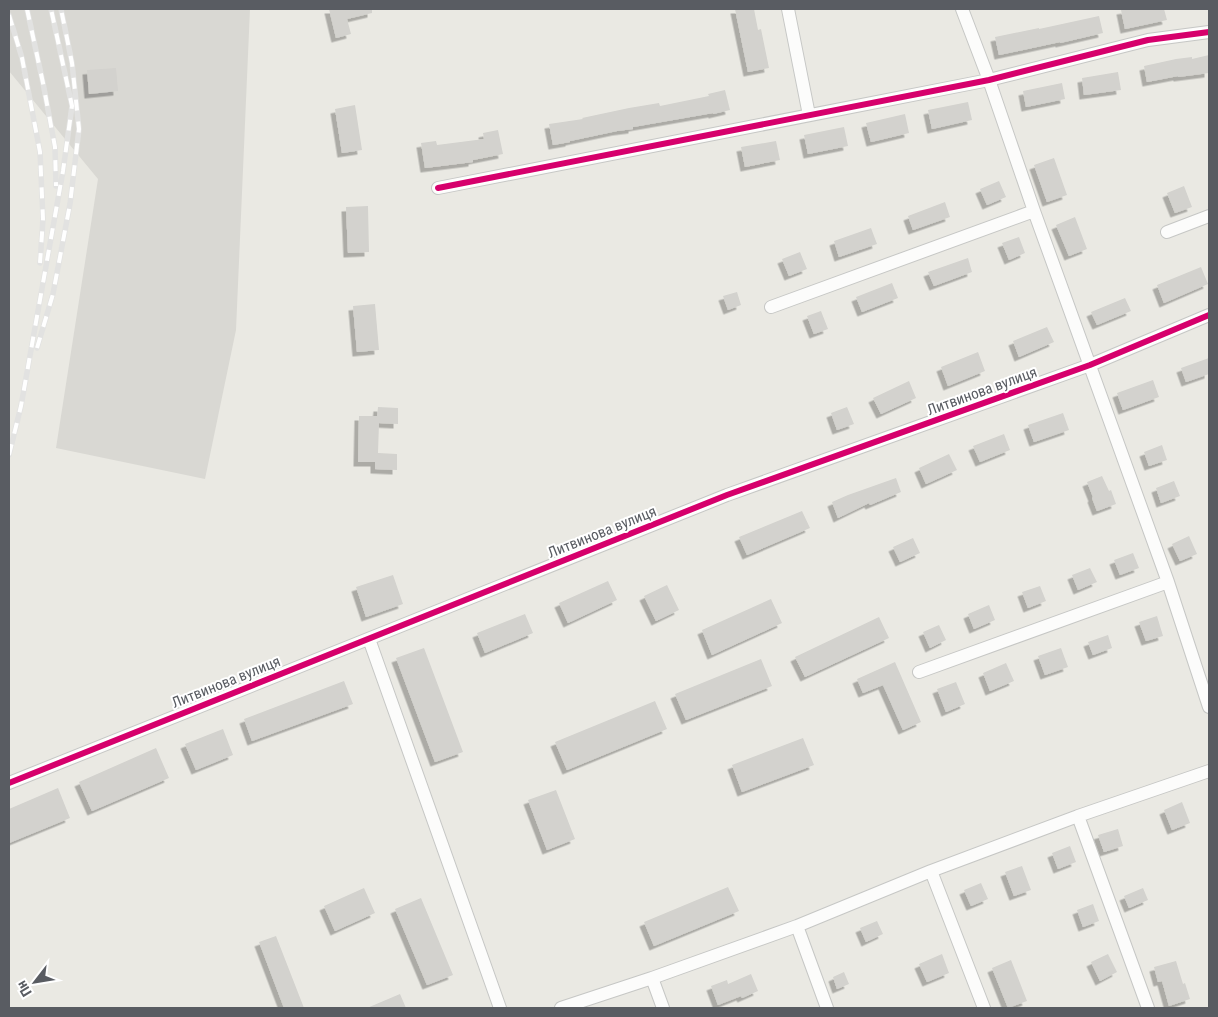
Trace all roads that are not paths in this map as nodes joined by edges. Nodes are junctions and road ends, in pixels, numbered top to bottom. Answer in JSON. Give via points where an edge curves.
{"nodes":[{"id":1,"x":788,"y":9,"type":"edge"},
{"id":2,"x":962,"y":9,"type":"edge"},
{"id":3,"x":1209,"y":32,"type":"edge"},
{"id":4,"x":989,"y":80,"type":"junction"},
{"id":5,"x":809,"y":116,"type":"junction"},
{"id":6,"x":438,"y":188,"type":"dead end"},
{"id":7,"x":1034,"y":211,"type":"junction"},
{"id":8,"x":1209,"y":216,"type":"edge"},
{"id":9,"x":1167,"y":232,"type":"dead end"},
{"id":10,"x":770,"y":307,"type":"dead end"},
{"id":11,"x":1209,"y":315,"type":"edge"},
{"id":12,"x":1090,"y":365,"type":"junction"},
{"id":13,"x":1168,"y":582,"type":"junction"},
{"id":14,"x":369,"y":639,"type":"junction"},
{"id":15,"x":919,"y":672,"type":"dead end"},
{"id":16,"x":1209,"y":707,"type":"edge"},
{"id":17,"x":1209,"y":771,"type":"edge"},
{"id":18,"x":9,"y":783,"type":"edge"},
{"id":19,"x":1078,"y":816,"type":"junction"},
{"id":20,"x":931,"y":871,"type":"junction"},
{"id":21,"x":797,"y":926,"type":"junction"},
{"id":22,"x":652,"y":978,"type":"junction"},
{"id":23,"x":500,"y":1008,"type":"edge"},
{"id":24,"x":561,"y":1008,"type":"edge"},
{"id":25,"x":663,"y":1008,"type":"edge"},
{"id":26,"x":827,"y":1008,"type":"edge"},
{"id":27,"x":984,"y":1008,"type":"edge"},
{"id":28,"x":1148,"y":1008,"type":"edge"}],
"edges":[{"from":1,"to":5,"type":"street"},
{"from":2,"to":4,"type":"street"},
{"from":3,"to":4,"type":"street","via":[[1148,40]]},
{"from":4,"to":5,"type":"street"},
{"from":4,"to":7,"type":"street"},
{"from":5,"to":6,"type":"street"},
{"from":7,"to":10,"type":"street"},
{"from":7,"to":12,"type":"street"},
{"from":8,"to":9,"type":"street"},
{"from":11,"to":12,"type":"street","name":"Литвинова вулиця"},
{"from":12,"to":13,"type":"street"},
{"from":12,"to":14,"type":"street","name":"Литвинова вулиця","via":[[727,496]]},
{"from":13,"to":15,"type":"street"},
{"from":13,"to":16,"type":"street"},
{"from":14,"to":18,"type":"street","name":"Литвинова вулиця"},
{"from":14,"to":23,"type":"street"},
{"from":17,"to":19,"type":"street"},
{"from":19,"to":20,"type":"street"},
{"from":19,"to":28,"type":"street"},
{"from":20,"to":21,"type":"street"},
{"from":20,"to":27,"type":"street"},
{"from":21,"to":22,"type":"street"},
{"from":21,"to":26,"type":"street"},
{"from":22,"to":24,"type":"street"},
{"from":22,"to":25,"type":"street"}]}
